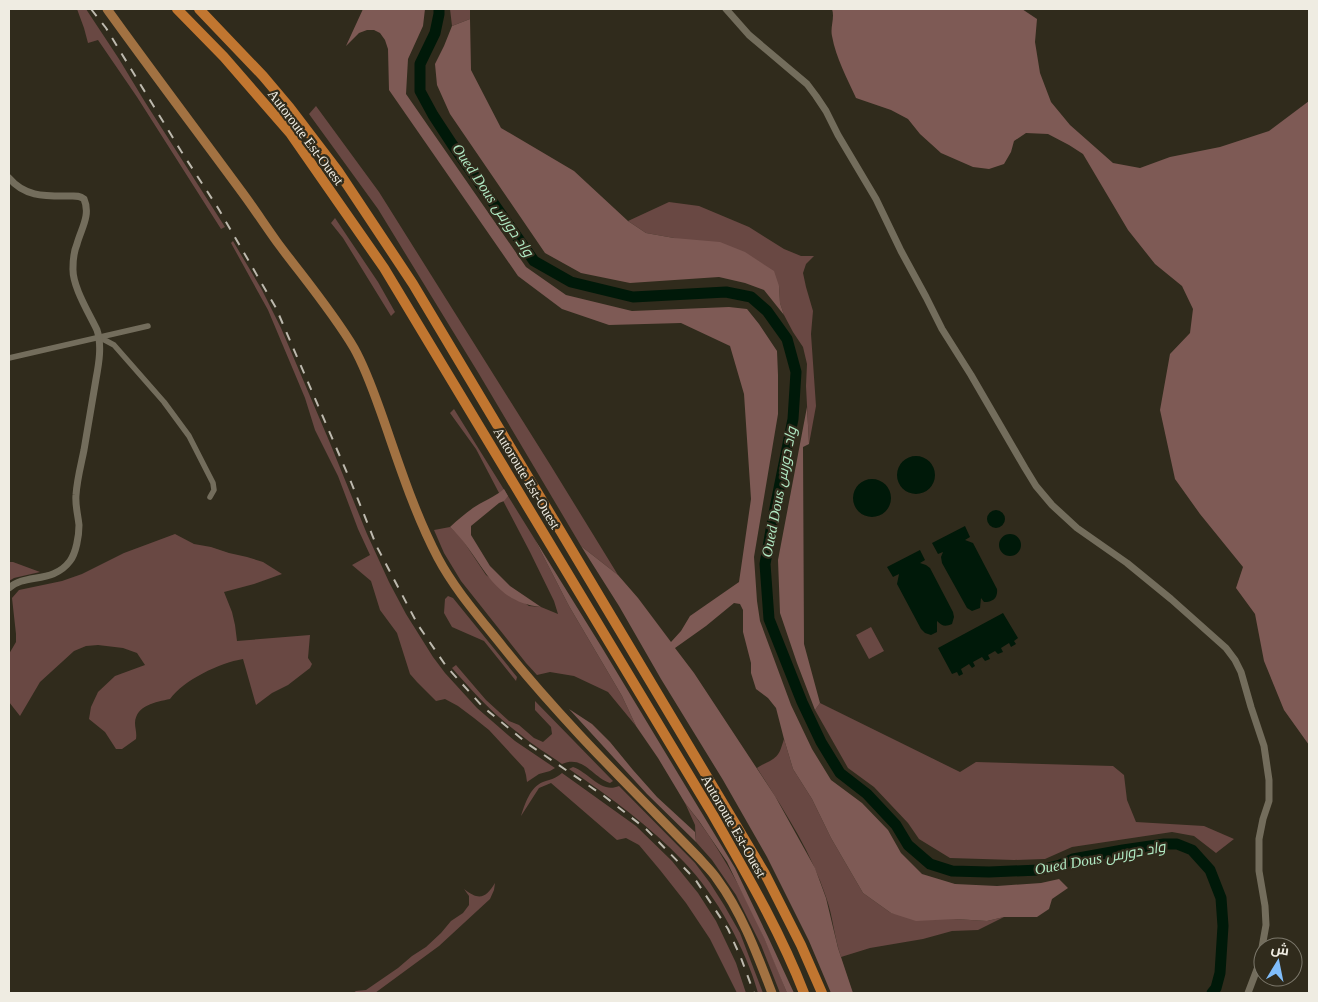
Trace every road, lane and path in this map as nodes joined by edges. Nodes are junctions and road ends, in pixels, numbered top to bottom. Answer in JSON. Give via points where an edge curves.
{"nodes":[{"id":1,"x":107,"y":9,"type":"edge"},
{"id":2,"x":177,"y":9,"type":"edge"},
{"id":3,"x":199,"y":9,"type":"edge"},
{"id":4,"x":726,"y":9,"type":"edge"},
{"id":5,"x":9,"y":178,"type":"edge"},
{"id":6,"x":148,"y":326,"type":"dead end"},
{"id":7,"x":100,"y":337,"type":"junction"},
{"id":8,"x":9,"y":358,"type":"edge"},
{"id":9,"x":210,"y":497,"type":"dead end"},
{"id":10,"x":9,"y":588,"type":"edge"},
{"id":11,"x":772,"y":993,"type":"edge"},
{"id":12,"x":804,"y":993,"type":"edge"},
{"id":13,"x":822,"y":993,"type":"edge"},
{"id":14,"x":1248,"y":993,"type":"edge"}],
"edges":[{"from":1,"to":11,"type":"main road","via":[[355,350],[371,384],[422,524],[438,558],[460,592],[546,698],[716,878],[749,936]]},
{"from":2,"to":12,"type":"highway","name":"Autoroute Est-Ouest","via":[[290,133],[384,268],[749,877]]},
{"from":3,"to":13,"type":"highway","name":"Autoroute Est-Ouest","via":[[290,108],[338,171],[413,284],[764,872]]},
{"from":4,"to":14,"type":"street","via":[[749,35],[807,84],[821,103],[876,199],[942,329],[1036,486],[1077,528],[1171,599],[1236,660],[1264,746],[1269,780],[1269,801],[1259,839],[1259,870],[1266,925],[1259,964]]},
{"from":5,"to":7,"type":"street","via":[[20,189],[35,194],[84,199],[84,226],[76,244],[73,275]]},
{"from":6,"to":7,"type":"street"},
{"from":7,"to":8,"type":"street"},
{"from":7,"to":9,"type":"street","via":[[114,345],[189,436],[213,483]]},
{"from":7,"to":10,"type":"street","via":[[77,485],[79,525],[71,560],[46,577]]}]}
